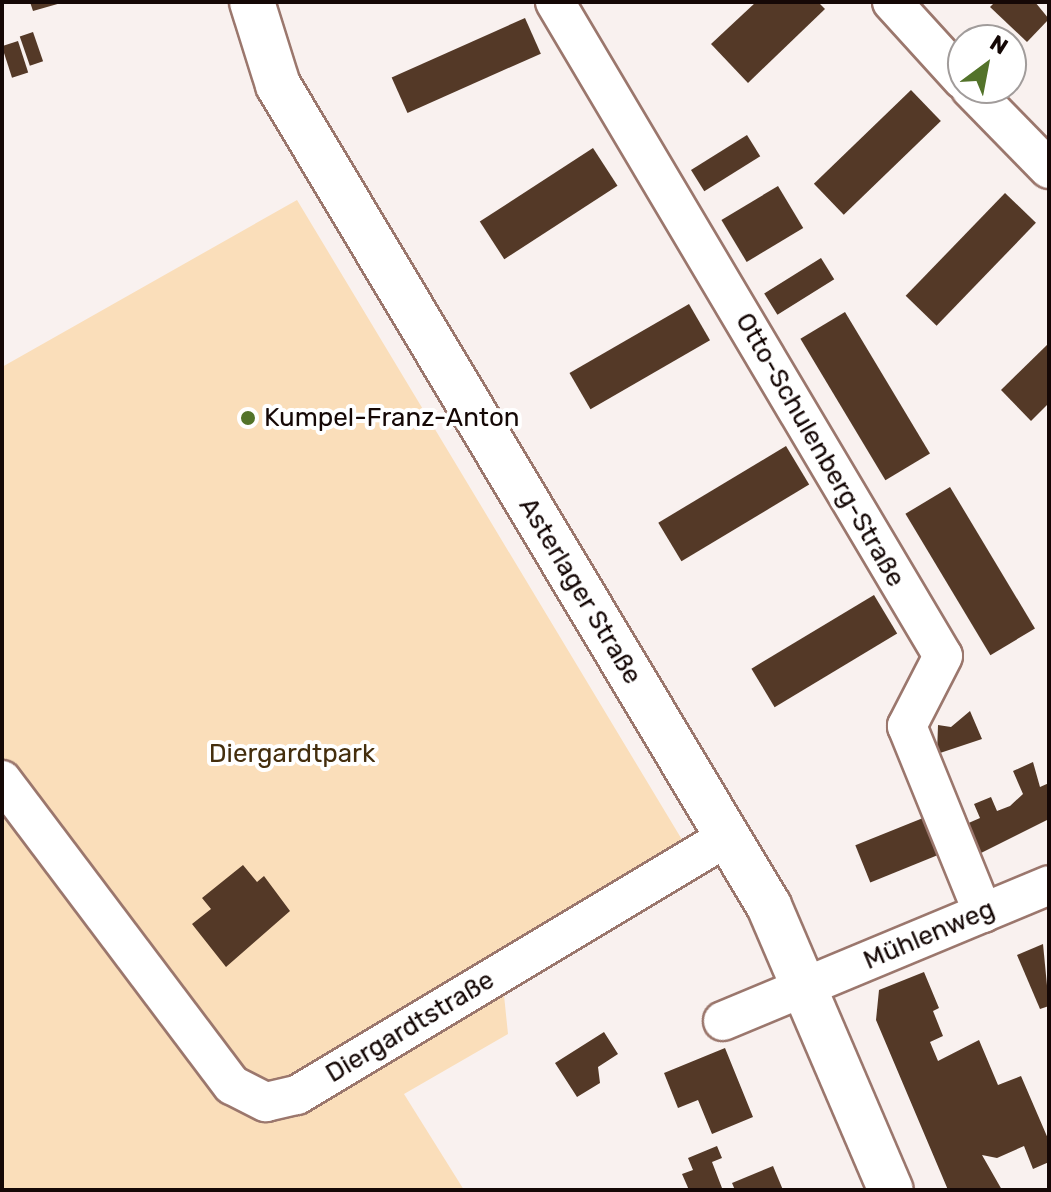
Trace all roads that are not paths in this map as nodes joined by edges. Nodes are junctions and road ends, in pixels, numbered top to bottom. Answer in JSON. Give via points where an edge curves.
{"nodes":[{"id":1,"x":252,"y":2,"type":"edge"},
{"id":2,"x":555,"y":2,"type":"edge"},
{"id":3,"x":892,"y":2,"type":"edge"},
{"id":4,"x":947,"y":62,"type":"edge"},
{"id":5,"x":986,"y":104,"type":"edge"},
{"id":6,"x":1049,"y":169,"type":"edge"},
{"id":7,"x":2,"y":780,"type":"edge"},
{"id":8,"x":727,"y":837,"type":"junction"},
{"id":9,"x":1049,"y":885,"type":"edge"},
{"id":10,"x":983,"y":913,"type":"junction"},
{"id":11,"x":808,"y":985,"type":"junction"},
{"id":12,"x":723,"y":1021,"type":"dead end"},
{"id":13,"x":891,"y":1190,"type":"edge"}],
"edges":[{"from":1,"to":8,"type":"main road","name":"Asterlager Straße","via":[[278,85]]},
{"from":2,"to":10,"type":"street","name":"Otto-Schulenberg-Straße","via":[[943,656],[907,726]]},
{"from":3,"to":4,"type":"street"},
{"from":5,"to":6,"type":"street"},
{"from":7,"to":8,"type":"street","name":"Diergardtstraße","via":[[232,1085],[266,1102],[297,1095]]},
{"from":8,"to":11,"type":"main road","name":"Asterlager Straße"},
{"from":9,"to":10,"type":"street","name":"Mühlenweg"},
{"from":10,"to":11,"type":"street","name":"Mühlenweg"},
{"from":11,"to":12,"type":"street","name":"Mühlenweg"},
{"from":11,"to":13,"type":"main road","name":"Asterlager Straße"}]}
